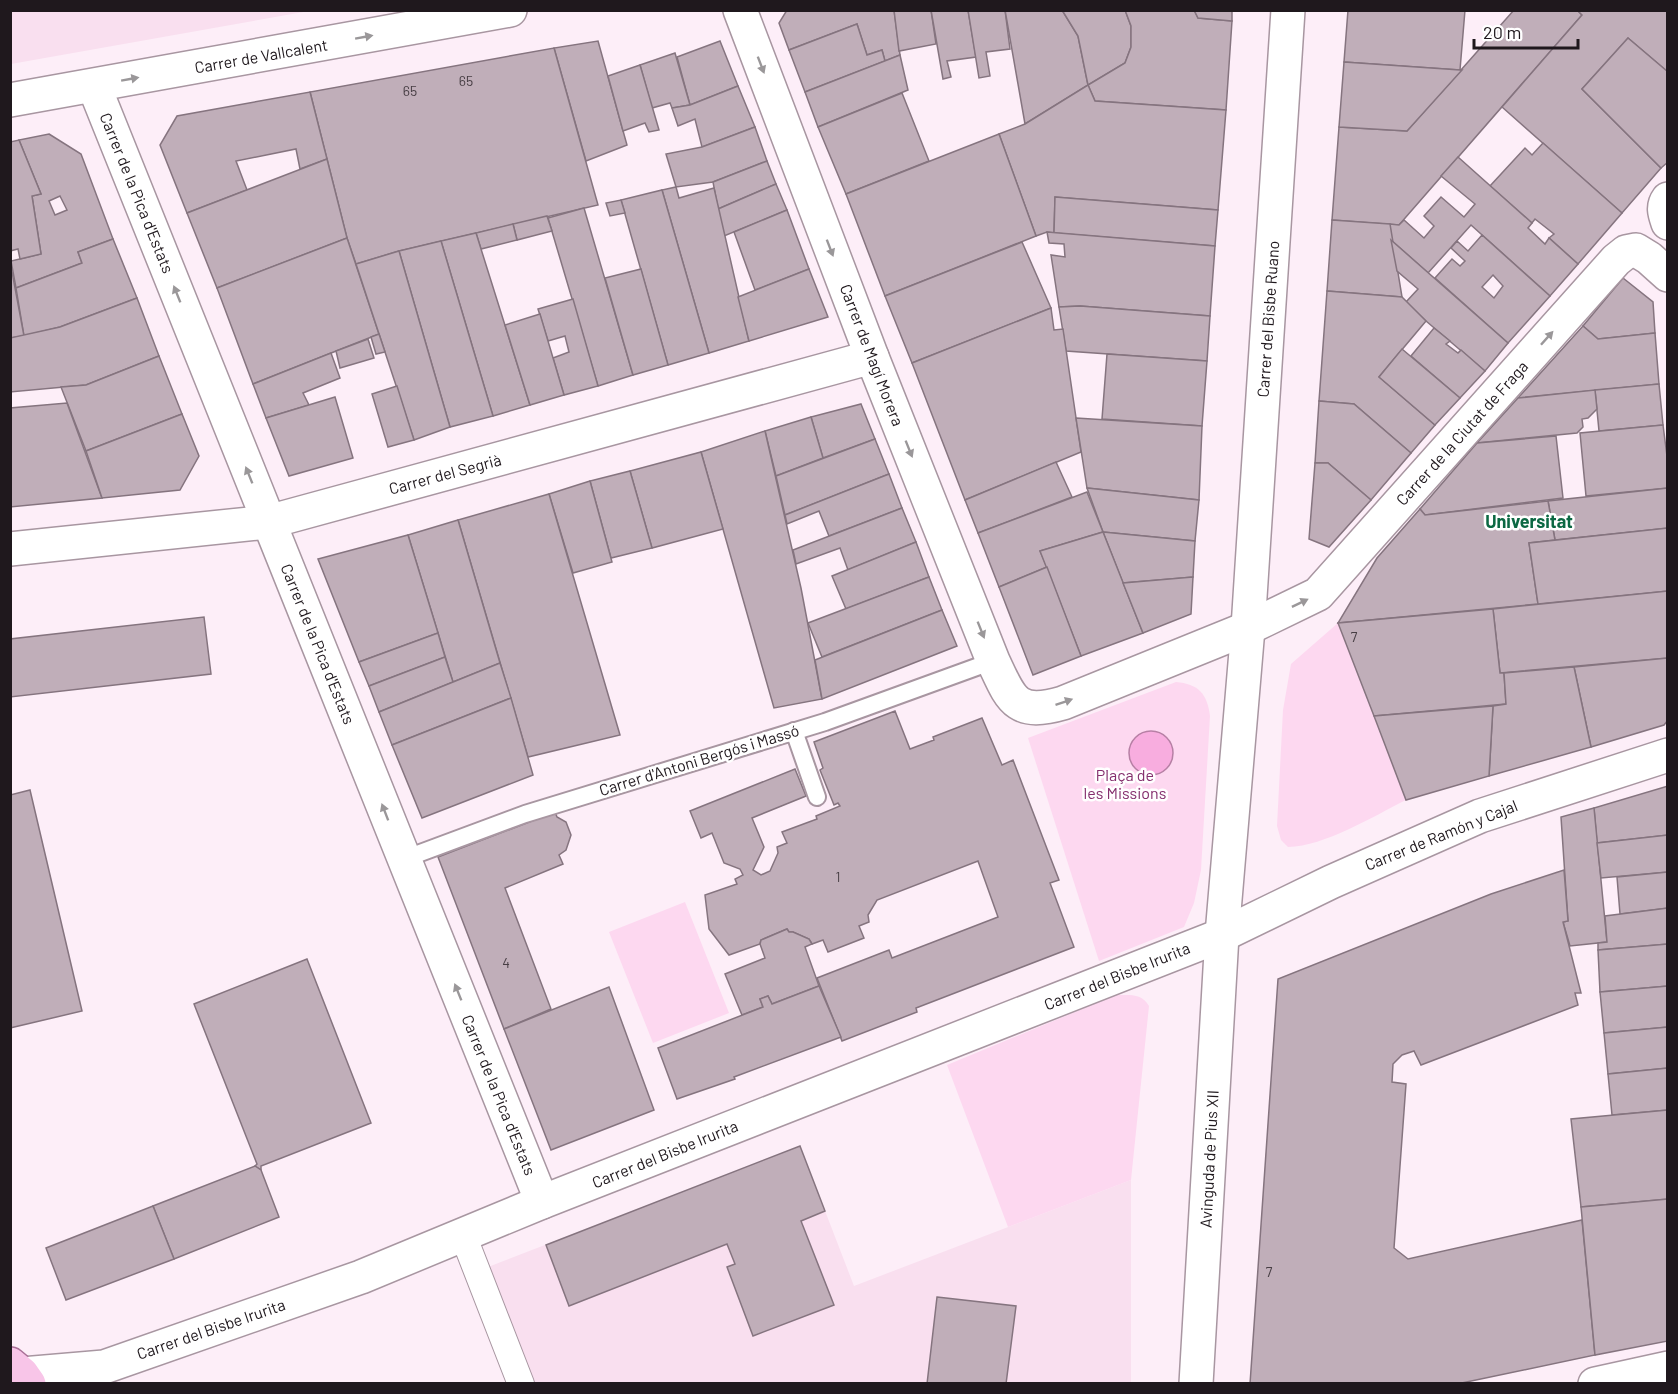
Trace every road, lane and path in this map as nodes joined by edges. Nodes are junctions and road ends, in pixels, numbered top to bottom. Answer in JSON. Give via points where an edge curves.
{"nodes":[{"id":1,"x":510,"y":10,"type":"edge"},
{"id":2,"x":740,"y":10,"type":"edge"},
{"id":3,"x":1288,"y":10,"type":"edge"},
{"id":4,"x":94,"y":86,"type":"junction"},
{"id":5,"x":10,"y":100,"type":"edge"},
{"id":6,"x":1668,"y":275,"type":"edge"},
{"id":7,"x":872,"y":357,"type":"junction"},
{"id":8,"x":268,"y":522,"type":"junction"},
{"id":9,"x":10,"y":549,"type":"edge"},
{"id":10,"x":1248,"y":628,"type":"junction"},
{"id":11,"x":993,"y":661,"type":"junction"},
{"id":12,"x":794,"y":731,"type":"junction"},
{"id":13,"x":1668,"y":755,"type":"edge"},
{"id":14,"x":816,"y":797,"type":"dead end"},
{"id":15,"x":404,"y":859,"type":"junction"},
{"id":16,"x":1222,"y":934,"type":"junction"},
{"id":17,"x":542,"y":1202,"type":"junction"},
{"id":18,"x":463,"y":1235,"type":"junction"},
{"id":19,"x":1668,"y":1368,"type":"edge"},
{"id":20,"x":21,"y":1374,"type":"edge"},
{"id":21,"x":94,"y":1375,"type":"edge"},
{"id":22,"x":521,"y":1383,"type":"edge"},
{"id":23,"x":1196,"y":1383,"type":"edge"},
{"id":24,"x":1595,"y":1383,"type":"edge"}],
"edges":[{"from":4,"to":1,"type":"street","name":"Carrer de Vallcalent","one_way":true},
{"from":2,"to":7,"type":"street","name":"Carrer de Magí Morera","one_way":true},
{"from":3,"to":10,"type":"street","name":"Carrer del Bisbe Ruano"},
{"from":4,"to":5,"type":"street","name":"Carrer de Vallcalent"},
{"from":8,"to":4,"type":"street","name":"Carrer de la Pica d'Estats","one_way":true},
{"from":10,"to":6,"type":"street","name":"Carrer de la Ciutat de Fraga","one_way":true,"via":[[1318,594],[1616,260],[1636,250]]},
{"from":7,"to":8,"type":"street","name":"Carrer del Segrià"},
{"from":7,"to":11,"type":"street","name":"Carrer de Magí Morera","one_way":true},
{"from":8,"to":9,"type":"street","name":"Carrer del Segrià"},
{"from":15,"to":8,"type":"street","name":"Carrer de la Pica d'Estats","one_way":true},
{"from":11,"to":10,"type":"street","name":"Carrer de Magí Morera","one_way":true,"via":[[1018,704],[1032,708],[1054,706]]},
{"from":10,"to":16,"type":"street"},
{"from":11,"to":12,"type":"lane","name":"Carrer d'Antoni Bergós i Massó"},
{"from":12,"to":14,"type":"lane"},
{"from":12,"to":15,"type":"lane","name":"Carrer d'Antoni Bergós i Massó","via":[[525,814]]},
{"from":13,"to":16,"type":"street","name":"Carrer de Ramón y Cajal","via":[[1480,816]]},
{"from":17,"to":15,"type":"street","name":"Carrer de la Pica d'Estats","one_way":true},
{"from":16,"to":17,"type":"street","name":"Carrer del Bisbe Irurita"},
{"from":16,"to":23,"type":"street","name":"Avinguda de Pius XII"},
{"from":17,"to":18,"type":"street","name":"Carrer del Bisbe Irurita"},
{"from":18,"to":21,"type":"street","name":"Carrer del Bisbe Irurita","via":[[361,1277]]},
{"from":18,"to":22,"type":"street"},
{"from":19,"to":24,"type":"street"},
{"from":20,"to":21,"type":"street","name":"Carrer del Bisbe Irurita"}]}
